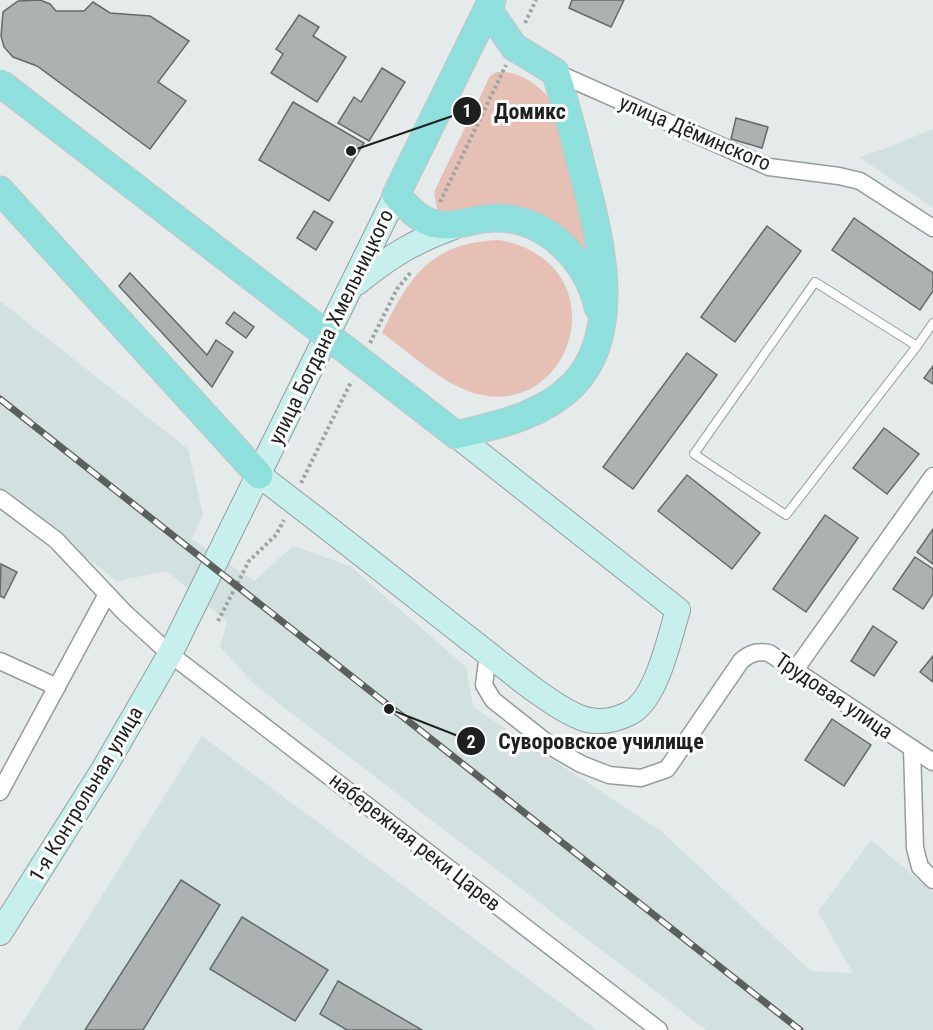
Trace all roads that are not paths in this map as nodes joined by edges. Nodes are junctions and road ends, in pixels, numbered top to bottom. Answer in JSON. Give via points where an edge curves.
{"nodes":[{"id":1,"x":490,"y":4,"type":"edge"},
{"id":2,"x":555,"y":72,"type":"junction"},
{"id":3,"x":0,"y":83,"type":"edge"},
{"id":4,"x":0,"y":190,"type":"edge"},
{"id":5,"x":396,"y":195,"type":"junction"},
{"id":6,"x":444,"y":225,"type":"junction"},
{"id":7,"x":933,"y":228,"type":"edge"},
{"id":8,"x":350,"y":288,"type":"junction"},
{"id":9,"x":933,"y":323,"type":"edge"},
{"id":10,"x":601,"y":328,"type":"junction"},
{"id":11,"x":917,"y":346,"type":"junction"},
{"id":12,"x":456,"y":435,"type":"junction"},
{"id":13,"x":259,"y":475,"type":"junction"},
{"id":14,"x":933,"y":476,"type":"edge"},
{"id":15,"x":0,"y":498,"type":"edge"},
{"id":16,"x":107,"y":594,"type":"junction"},
{"id":17,"x":170,"y":654,"type":"junction"},
{"id":18,"x":488,"y":654,"type":"junction"},
{"id":19,"x":0,"y":661,"type":"edge"},
{"id":20,"x":795,"y":670,"type":"junction"},
{"id":21,"x":57,"y":687,"type":"junction"},
{"id":22,"x":912,"y":748,"type":"junction"},
{"id":23,"x":933,"y":762,"type":"edge"},
{"id":24,"x":0,"y":792,"type":"edge"},
{"id":25,"x":933,"y":880,"type":"edge"},
{"id":26,"x":0,"y":933,"type":"edge"},
{"id":27,"x":659,"y":1030,"type":"edge"}],
"edges":[{"from":1,"to":2,"type":"main road","via":[[514,47]]},
{"from":1,"to":5,"type":"main road","name":"улица Богдана Хмельницкого"},
{"from":2,"to":7,"type":"street","name":"улица Дёминского","via":[[770,167],[860,182]]},
{"from":2,"to":10,"type":"main road","via":[[597,226],[603,264]]},
{"from":3,"to":12,"type":"main road","bridge":true},
{"from":4,"to":13,"type":"main road"},
{"from":5,"to":6,"type":"main road","via":[[413,213]]},
{"from":5,"to":8,"type":"main road","name":"улица Богдана Хмельницкого"},
{"from":6,"to":8,"type":"main road","via":[[390,256]]},
{"from":6,"to":10,"type":"main road","via":[[496,218],[540,228],[560,242],[589,281],[598,304]]},
{"from":8,"to":13,"type":"main road","name":"улица Богдана Хмельницкого"},
{"from":9,"to":11,"type":"lane"},
{"from":10,"to":12,"type":"main road","via":[[586,369],[548,405],[520,419]]},
{"from":11,"to":11,"type":"lane","via":[[786,515],[694,454],[815,282]]},
{"from":12,"to":18,"type":"main road","via":[[678,610],[648,693],[630,714],[613,720],[594,721],[565,710]]},
{"from":13,"to":17,"type":"main road","name":"улица Богдана Хмельницкого"},
{"from":13,"to":18,"type":"main road"},
{"from":14,"to":20,"type":"street"},
{"from":15,"to":16,"type":"street","name":"набережная реки Царев","via":[[56,540]]},
{"from":16,"to":17,"type":"street","name":"набережная реки Царев"},
{"from":16,"to":21,"type":"street"},
{"from":17,"to":26,"type":"main road","name":"1-я Контрольная улица","via":[[103,770]]},
{"from":17,"to":27,"type":"street","name":"набережная реки Царев"},
{"from":18,"to":20,"type":"street","name":"Трудовая улица","via":[[484,685],[493,700],[555,749],[581,764],[641,778],[667,769],[746,656],[769,653]]},
{"from":19,"to":21,"type":"street"},
{"from":20,"to":22,"type":"street","name":"Трудовая улица"},
{"from":21,"to":24,"type":"street"},
{"from":22,"to":23,"type":"street","name":"Трудовая улица"},
{"from":22,"to":25,"type":"street","via":[[915,848],[921,867]]}]}
